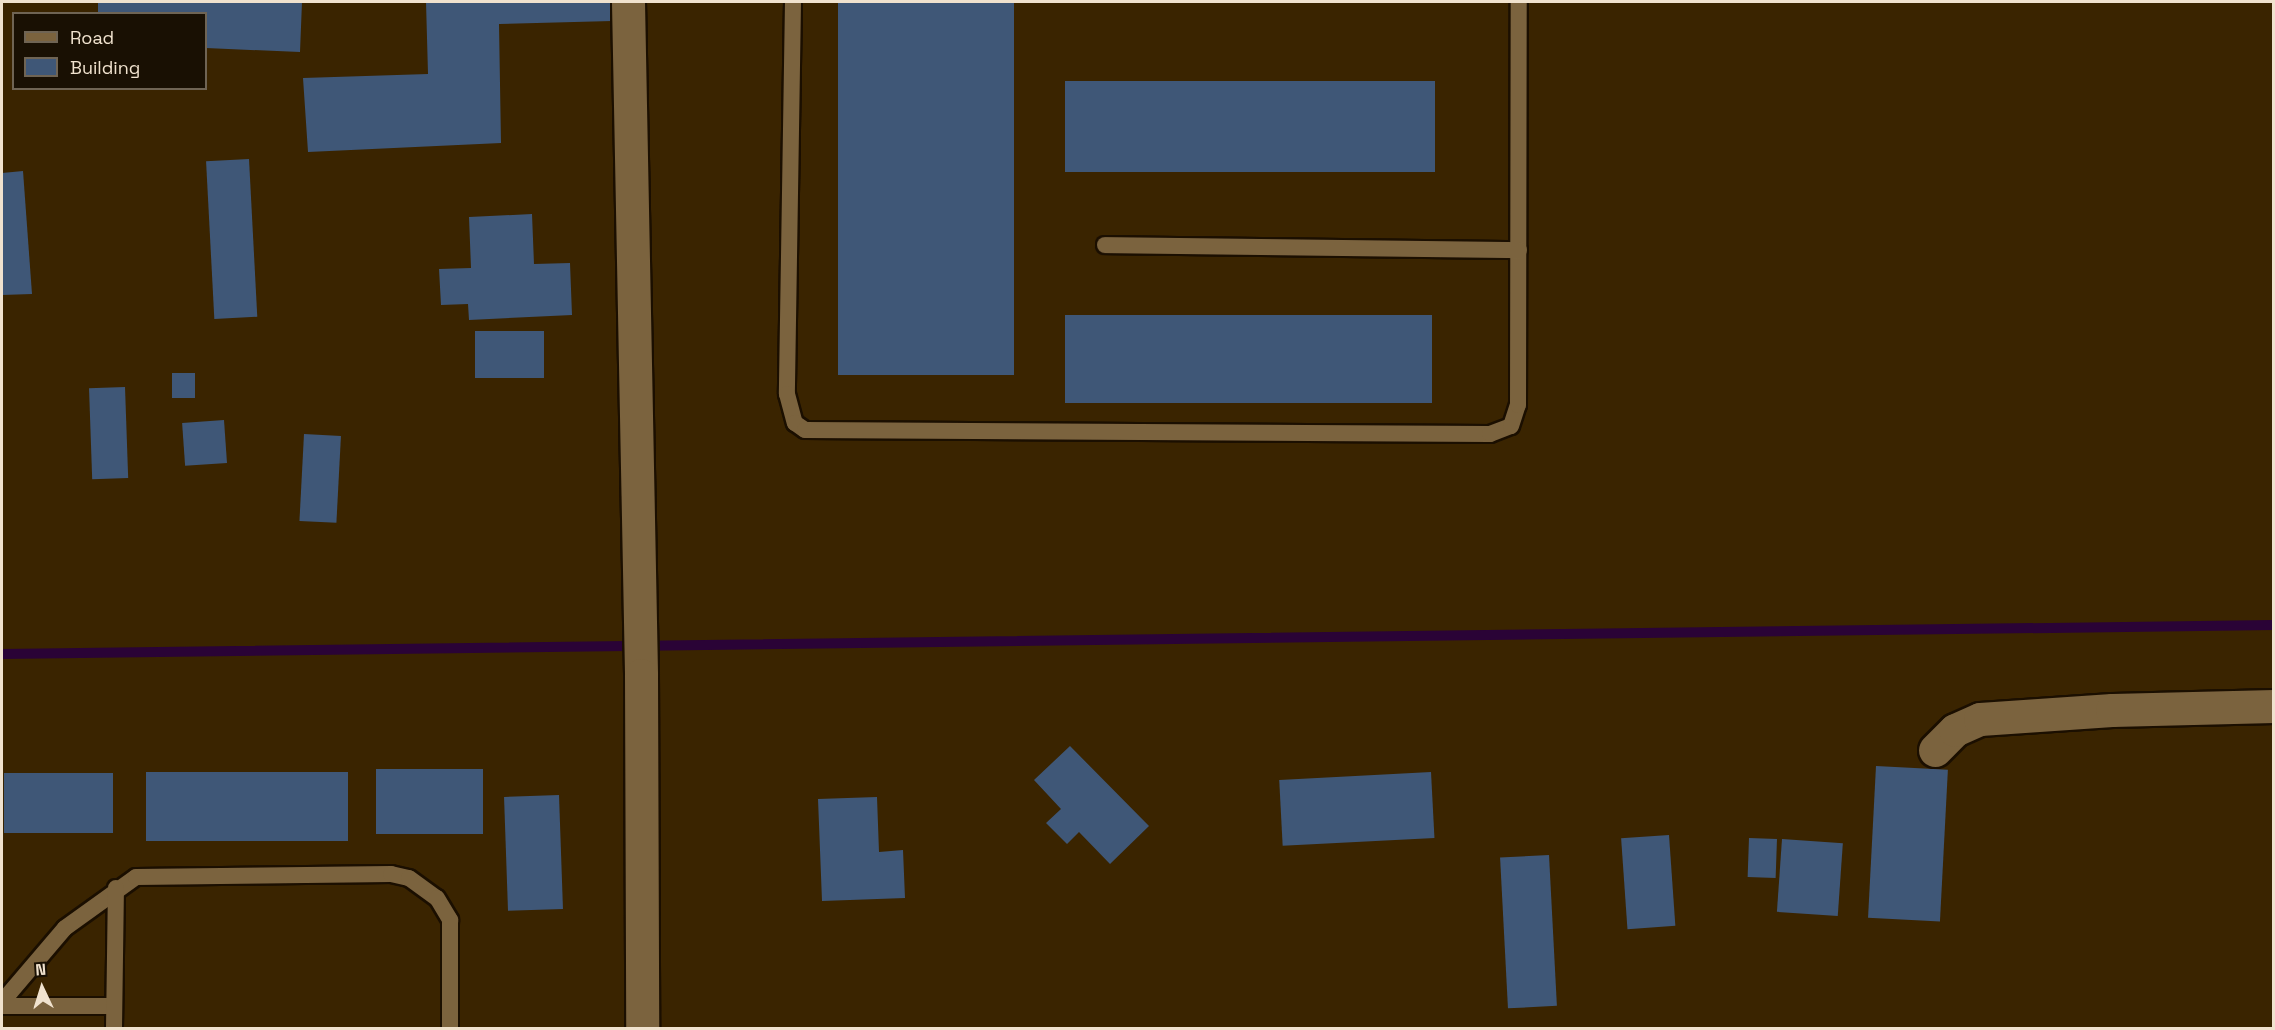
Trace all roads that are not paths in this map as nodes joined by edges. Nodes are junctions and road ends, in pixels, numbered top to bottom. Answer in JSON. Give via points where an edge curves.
{"nodes":[{"id":1,"x":628,"y":2,"type":"edge"},
{"id":2,"x":793,"y":2,"type":"edge"},
{"id":3,"x":1520,"y":2,"type":"edge"},
{"id":4,"x":1106,"y":245,"type":"dead end"},
{"id":5,"x":1519,"y":249,"type":"junction"},
{"id":6,"x":2274,"y":706,"type":"edge"},
{"id":7,"x":1935,"y":750,"type":"dead end"},
{"id":8,"x":116,"y":888,"type":"junction"},
{"id":9,"x":2,"y":1004,"type":"edge"},
{"id":10,"x":114,"y":1006,"type":"junction"},
{"id":11,"x":114,"y":1029,"type":"edge"},
{"id":12,"x":450,"y":1029,"type":"edge"},
{"id":13,"x":642,"y":1029,"type":"edge"}],
"edges":[{"from":1,"to":13,"type":"street","via":[[641,675]]},
{"from":2,"to":5,"type":"lane","via":[[788,394],[795,423],[805,430],[1501,431],[1517,417]]},
{"from":3,"to":5,"type":"lane"},
{"from":4,"to":5,"type":"lane"},
{"from":6,"to":7,"type":"street","via":[[2112,710],[1980,719],[1955,730]]},
{"from":8,"to":9,"type":"lane","via":[[64,928]]},
{"from":8,"to":10,"type":"lane"},
{"from":8,"to":12,"type":"lane","via":[[144,875],[391,874],[409,878],[437,898],[450,920]]},
{"from":9,"to":10,"type":"lane"},
{"from":10,"to":11,"type":"lane"}]}
